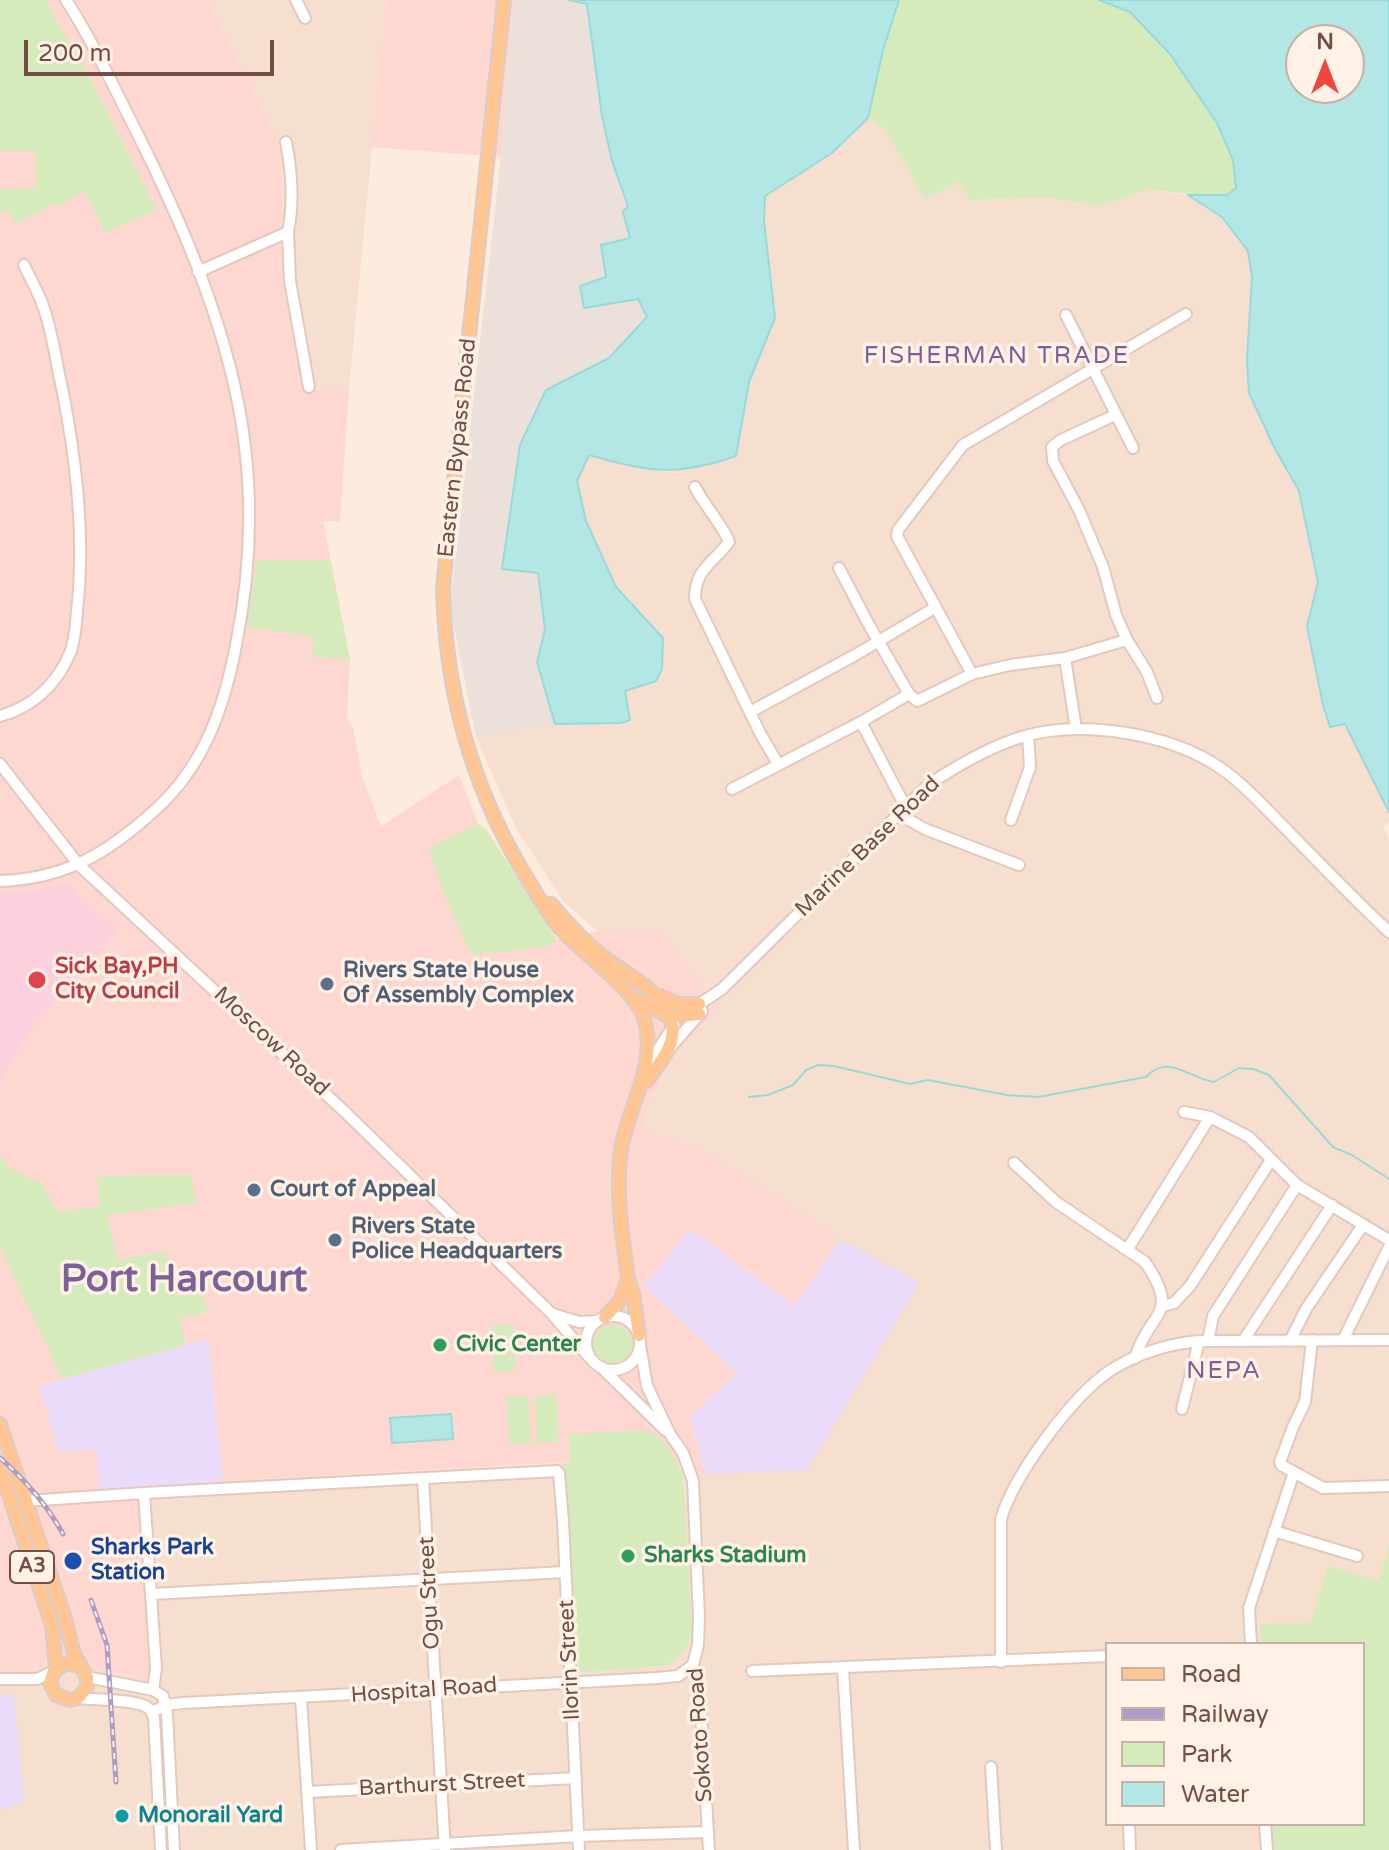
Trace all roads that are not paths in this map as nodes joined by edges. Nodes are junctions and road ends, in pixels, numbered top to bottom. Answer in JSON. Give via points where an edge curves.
{"nodes":[{"id":1,"x":66,"y":0,"type":"edge"},
{"id":2,"x":296,"y":0,"type":"edge"},
{"id":3,"x":504,"y":0,"type":"edge"},
{"id":4,"x":305,"y":18,"type":"dead end"},
{"id":5,"x":286,"y":142,"type":"dead end"},
{"id":6,"x":288,"y":232,"type":"junction"},
{"id":7,"x":24,"y":265,"type":"dead end"},
{"id":8,"x":198,"y":272,"type":"junction"},
{"id":9,"x":1186,"y":314,"type":"dead end"},
{"id":10,"x":1066,"y":315,"type":"dead end"},
{"id":11,"x":1094,"y":369,"type":"junction"},
{"id":12,"x":309,"y":387,"type":"dead end"},
{"id":13,"x":1115,"y":415,"type":"junction"},
{"id":14,"x":1133,"y":448,"type":"dead end"},
{"id":15,"x":695,"y":487,"type":"dead end"},
{"id":16,"x":839,"y":568,"type":"dead end"},
{"id":17,"x":936,"y":607,"type":"junction"},
{"id":18,"x":879,"y":639,"type":"junction"},
{"id":19,"x":1127,"y":640,"type":"junction"},
{"id":20,"x":1065,"y":658,"type":"junction"},
{"id":21,"x":972,"y":674,"type":"junction"},
{"id":22,"x":909,"y":694,"type":"junction"},
{"id":23,"x":1157,"y":698,"type":"dead end"},
{"id":24,"x":750,"y":712,"type":"junction"},
{"id":25,"x":0,"y":716,"type":"edge"},
{"id":26,"x":861,"y":722,"type":"junction"},
{"id":27,"x":1076,"y":729,"type":"junction"},
{"id":28,"x":1028,"y":735,"type":"junction"},
{"id":29,"x":0,"y":764,"type":"edge"},
{"id":30,"x":778,"y":764,"type":"junction"},
{"id":31,"x":732,"y":789,"type":"dead end"},
{"id":32,"x":902,"y":810,"type":"junction"},
{"id":33,"x":1011,"y":820,"type":"dead end"},
{"id":34,"x":79,"y":865,"type":"junction"},
{"id":35,"x":1019,"y":865,"type":"dead end"},
{"id":36,"x":529,"y":880,"type":"junction"},
{"id":37,"x":0,"y":881,"type":"edge"},
{"id":38,"x":1389,"y":932,"type":"edge"},
{"id":39,"x":657,"y":995,"type":"junction"},
{"id":40,"x":632,"y":996,"type":"junction"},
{"id":41,"x":699,"y":1009,"type":"junction"},
{"id":42,"x":671,"y":1022,"type":"junction"},
{"id":43,"x":666,"y":1053,"type":"junction"},
{"id":44,"x":646,"y":1069,"type":"junction"},
{"id":45,"x":636,"y":1098,"type":"junction"},
{"id":46,"x":1184,"y":1112,"type":"dead end"},
{"id":47,"x":1210,"y":1117,"type":"junction"},
{"id":48,"x":1271,"y":1160,"type":"junction"},
{"id":49,"x":1014,"y":1163,"type":"dead end"},
{"id":50,"x":1297,"y":1185,"type":"junction"},
{"id":51,"x":1332,"y":1205,"type":"junction"},
{"id":52,"x":1363,"y":1225,"type":"junction"},
{"id":53,"x":1389,"y":1240,"type":"edge"},
{"id":54,"x":1389,"y":1247,"type":"edge"},
{"id":55,"x":1127,"y":1250,"type":"junction"},
{"id":56,"x":628,"y":1279,"type":"junction"},
{"id":57,"x":1163,"y":1306,"type":"junction"},
{"id":58,"x":551,"y":1313,"type":"junction"},
{"id":59,"x":601,"y":1319,"type":"junction"},
{"id":60,"x":640,"y":1340,"type":"junction"},
{"id":61,"x":1312,"y":1340,"type":"junction"},
{"id":62,"x":1343,"y":1340,"type":"junction"},
{"id":63,"x":1389,"y":1340,"type":"edge"},
{"id":64,"x":1204,"y":1341,"type":"junction"},
{"id":65,"x":1243,"y":1341,"type":"junction"},
{"id":66,"x":1290,"y":1341,"type":"junction"},
{"id":67,"x":589,"y":1357,"type":"junction"},
{"id":68,"x":1135,"y":1358,"type":"junction"},
{"id":69,"x":603,"y":1369,"type":"junction"},
{"id":70,"x":1182,"y":1409,"type":"dead end"},
{"id":71,"x":0,"y":1424,"type":"edge"},
{"id":72,"x":670,"y":1434,"type":"junction"},
{"id":73,"x":0,"y":1468,"type":"edge"},
{"id":74,"x":1294,"y":1472,"type":"junction"},
{"id":75,"x":423,"y":1479,"type":"junction"},
{"id":76,"x":1389,"y":1486,"type":"edge"},
{"id":77,"x":144,"y":1493,"type":"junction"},
{"id":78,"x":26,"y":1501,"type":"junction"},
{"id":79,"x":1274,"y":1531,"type":"junction"},
{"id":80,"x":1357,"y":1556,"type":"dead end"},
{"id":81,"x":565,"y":1572,"type":"junction"},
{"id":82,"x":430,"y":1577,"type":"junction"},
{"id":83,"x":152,"y":1594,"type":"junction"},
{"id":84,"x":1251,"y":1642,"type":"edge"},
{"id":85,"x":1105,"y":1656,"type":"edge"},
{"id":86,"x":1001,"y":1662,"type":"junction"},
{"id":87,"x":693,"y":1665,"type":"junction"},
{"id":88,"x":843,"y":1668,"type":"junction"},
{"id":89,"x":55,"y":1669,"type":"junction"},
{"id":90,"x":752,"y":1671,"type":"dead end"},
{"id":91,"x":83,"y":1672,"type":"junction"},
{"id":92,"x":0,"y":1679,"type":"edge"},
{"id":93,"x":24,"y":1680,"type":"junction"},
{"id":94,"x":570,"y":1681,"type":"junction"},
{"id":95,"x":153,"y":1690,"type":"junction"},
{"id":96,"x":436,"y":1691,"type":"junction"},
{"id":97,"x":56,"y":1695,"type":"junction"},
{"id":98,"x":78,"y":1698,"type":"junction"},
{"id":99,"x":301,"y":1698,"type":"junction"},
{"id":100,"x":166,"y":1705,"type":"junction"},
{"id":101,"x":152,"y":1712,"type":"junction"},
{"id":102,"x":991,"y":1767,"type":"dead end"},
{"id":103,"x":576,"y":1778,"type":"junction"},
{"id":104,"x":442,"y":1786,"type":"junction"},
{"id":105,"x":308,"y":1792,"type":"junction"},
{"id":106,"x":1129,"y":1826,"type":"edge"},
{"id":107,"x":1265,"y":1826,"type":"edge"},
{"id":108,"x":708,"y":1832,"type":"junction"},
{"id":109,"x":578,"y":1836,"type":"junction"},
{"id":110,"x":445,"y":1847,"type":"edge"},
{"id":111,"x":161,"y":1850,"type":"edge"},
{"id":112,"x":174,"y":1850,"type":"edge"},
{"id":113,"x":311,"y":1850,"type":"edge"},
{"id":114,"x":341,"y":1850,"type":"edge"},
{"id":115,"x":579,"y":1850,"type":"edge"},
{"id":116,"x":709,"y":1850,"type":"edge"},
{"id":117,"x":854,"y":1850,"type":"edge"},
{"id":118,"x":996,"y":1850,"type":"edge"},
{"id":119,"x":1130,"y":1850,"type":"edge"},
{"id":120,"x":1267,"y":1850,"type":"edge"}],
"edges":[{"from":1,"to":8,"type":"street","via":[[143,144]]},
{"from":2,"to":4,"type":"street"},
{"from":3,"to":36,"type":"main road","name":"Eastern Bypass Road","via":[[443,587],[444,623],[454,698],[474,771],[502,837]]},
{"from":5,"to":6,"type":"street","via":[[292,199]]},
{"from":6,"to":8,"type":"street"},
{"from":6,"to":12,"type":"street","via":[[290,281]]},
{"from":7,"to":25,"type":"street","via":[[42,303],[63,390],[78,503],[80,585],[71,650],[54,683],[23,707]]},
{"from":8,"to":34,"type":"street","via":[[221,340],[245,444],[250,501],[248,566],[232,667],[219,715],[186,779],[138,826]]},
{"from":9,"to":11,"type":"street"},
{"from":10,"to":11,"type":"street"},
{"from":11,"to":13,"type":"street"},
{"from":11,"to":17,"type":"street","via":[[963,445],[898,530]]},
{"from":13,"to":14,"type":"street"},
{"from":13,"to":19,"type":"street","via":[[1061,440],[1052,454],[1103,567]]},
{"from":15,"to":24,"type":"street","via":[[729,542],[699,573],[695,599]]},
{"from":16,"to":18,"type":"street"},
{"from":17,"to":18,"type":"street"},
{"from":17,"to":21,"type":"street"},
{"from":18,"to":22,"type":"street"},
{"from":18,"to":24,"type":"street"},
{"from":19,"to":20,"type":"street"},
{"from":19,"to":23,"type":"street"},
{"from":20,"to":21,"type":"street"},
{"from":20,"to":27,"type":"street"},
{"from":21,"to":22,"type":"street","via":[[917,701]]},
{"from":22,"to":26,"type":"street"},
{"from":24,"to":30,"type":"street"},
{"from":26,"to":30,"type":"street"},
{"from":26,"to":32,"type":"street"},
{"from":27,"to":28,"type":"street","name":"Marine Base Road"},
{"from":27,"to":38,"type":"street","name":"Marine Base Road","via":[[1163,742],[1219,767]]},
{"from":28,"to":32,"type":"street","name":"Marine Base Road","via":[[963,762]]},
{"from":28,"to":33,"type":"street","via":[[1030,767]]},
{"from":29,"to":34,"type":"street","name":"Moscow Road"},
{"from":30,"to":31,"type":"street"},
{"from":32,"to":35,"type":"street","via":[[925,829]]},
{"from":32,"to":41,"type":"street","name":"Marine Base Road"},
{"from":34,"to":37,"type":"street"},
{"from":34,"to":58,"type":"street","name":"Moscow Road","via":[[269,1039]]},
{"from":36,"to":39,"type":"main road","name":"Eastern Bypass Road","via":[[596,951]]},
{"from":36,"to":40,"type":"main road","name":"Eastern Bypass Road","via":[[573,943]]},
{"from":39,"to":41,"type":"main road"},
{"from":39,"to":42,"type":"main road","name":"Eastern Bypass Road"},
{"from":40,"to":42,"type":"main road"},
{"from":40,"to":44,"type":"main road","name":"Eastern Bypass Road","via":[[646,1026]]},
{"from":41,"to":42,"type":"main road"},
{"from":41,"to":43,"type":"street","name":"Marine Base Road"},
{"from":42,"to":43,"type":"main road"},
{"from":42,"to":44,"type":"street"},
{"from":43,"to":45,"type":"main road"},
{"from":44,"to":45,"type":"main road"},
{"from":45,"to":56,"type":"main road","via":[[620,1159],[619,1210]]},
{"from":46,"to":47,"type":"street"},
{"from":47,"to":48,"type":"street","via":[[1249,1137]]},
{"from":47,"to":55,"type":"street"},
{"from":48,"to":50,"type":"street"},
{"from":48,"to":57,"type":"street","via":[[1190,1286],[1174,1303]]},
{"from":49,"to":55,"type":"street","via":[[1056,1202]]},
{"from":50,"to":51,"type":"street"},
{"from":50,"to":64,"type":"street","via":[[1213,1316]]},
{"from":51,"to":52,"type":"street"},
{"from":51,"to":65,"type":"street"},
{"from":52,"to":53,"type":"street"},
{"from":52,"to":66,"type":"street"},
{"from":54,"to":62,"type":"street"},
{"from":55,"to":57,"type":"street","via":[[1153,1274]]},
{"from":56,"to":59,"type":"main road","via":[[620,1301]]},
{"from":56,"to":60,"type":"main road"},
{"from":57,"to":68,"type":"street"},
{"from":58,"to":59,"type":"street","via":[[579,1322]]},
{"from":58,"to":67,"type":"street","name":"Moscow Road"},
{"from":59,"to":60,"type":"street","via":[[626,1319]]},
{"from":59,"to":67,"type":"street","via":[[586,1337]]},
{"from":60,"to":69,"type":"street","via":[[634,1361],[620,1370]]},
{"from":60,"to":72,"type":"street","name":"Sokoto Road","via":[[647,1386]]},
{"from":61,"to":62,"type":"street"},
{"from":61,"to":66,"type":"street"},
{"from":61,"to":74,"type":"street","via":[[1305,1402],[1280,1462]]},
{"from":62,"to":63,"type":"street"},
{"from":64,"to":65,"type":"street"},
{"from":64,"to":68,"type":"street","via":[[1168,1344]]},
{"from":64,"to":70,"type":"street"},
{"from":65,"to":66,"type":"street"},
{"from":67,"to":69,"type":"street"},
{"from":68,"to":86,"type":"street","via":[[1093,1385],[1042,1443],[1006,1503],[1001,1519]]},
{"from":69,"to":72,"type":"street","name":"Sokoto Road"},
{"from":71,"to":78,"type":"main road","number":"A3"},
{"from":72,"to":87,"type":"street","name":"Sokoto Road","via":[[693,1481],[699,1617]]},
{"from":73,"to":89,"type":"main road","number":"A3","via":[[52,1625]]},
{"from":74,"to":76,"type":"street","via":[[1323,1488]]},
{"from":74,"to":79,"type":"street"},
{"from":75,"to":77,"type":"street"},
{"from":75,"to":81,"type":"street","name":"Ilorin Street","via":[[557,1471]]},
{"from":75,"to":82,"type":"street","name":"Ogu Street"},
{"from":77,"to":78,"type":"street"},
{"from":77,"to":83,"type":"street"},
{"from":78,"to":91,"type":"main road","number":"A3"},
{"from":79,"to":80,"type":"street"},
{"from":79,"to":84,"type":"street","via":[[1249,1608]]},
{"from":81,"to":82,"type":"street"},
{"from":81,"to":94,"type":"street","name":"Ilorin Street"},
{"from":82,"to":83,"type":"street"},
{"from":82,"to":96,"type":"street","name":"Ogu Street"},
{"from":83,"to":95,"type":"street"},
{"from":85,"to":86,"type":"street"},
{"from":86,"to":88,"type":"street"},
{"from":87,"to":94,"type":"street","name":"Hospital Road","via":[[678,1676]]},
{"from":87,"to":108,"type":"street","name":"Sokoto Road","via":[[700,1697]]},
{"from":88,"to":90,"type":"street"},
{"from":88,"to":117,"type":"street"},
{"from":89,"to":91,"type":"main road","via":[[67,1663]]},
{"from":89,"to":93,"type":"street"},
{"from":89,"to":97,"type":"main road","number":"A3","via":[[50,1683]]},
{"from":91,"to":95,"type":"street"},
{"from":91,"to":98,"type":"main road","via":[[85,1691]]},
{"from":92,"to":93,"type":"street"},
{"from":93,"to":97,"type":"street"},
{"from":94,"to":96,"type":"street","name":"Hospital Road"},
{"from":94,"to":103,"type":"street","name":"Ilorin Street"},
{"from":95,"to":100,"type":"street"},
{"from":96,"to":99,"type":"street","name":"Hospital Road"},
{"from":96,"to":104,"type":"street","name":"Ogu Street"},
{"from":97,"to":98,"type":"main road"},
{"from":98,"to":101,"type":"street","via":[[133,1704]]},
{"from":99,"to":100,"type":"street","name":"Hospital Road"},
{"from":99,"to":105,"type":"street"},
{"from":100,"to":101,"type":"street","name":"Hospital Road"},
{"from":100,"to":112,"type":"street"},
{"from":101,"to":111,"type":"street"},
{"from":102,"to":118,"type":"street"},
{"from":103,"to":104,"type":"street","name":"Barthurst Street"},
{"from":103,"to":109,"type":"street","name":"Ilorin Street"},
{"from":104,"to":105,"type":"street","name":"Barthurst Street"},
{"from":104,"to":110,"type":"street","name":"Ogu Street"},
{"from":105,"to":113,"type":"street"},
{"from":106,"to":119,"type":"street"},
{"from":107,"to":120,"type":"street"},
{"from":108,"to":109,"type":"street"},
{"from":108,"to":116,"type":"street","name":"Sokoto Road"},
{"from":109,"to":110,"type":"street"},
{"from":109,"to":115,"type":"street","name":"Ilorin Street"},
{"from":110,"to":114,"type":"street"}]}
